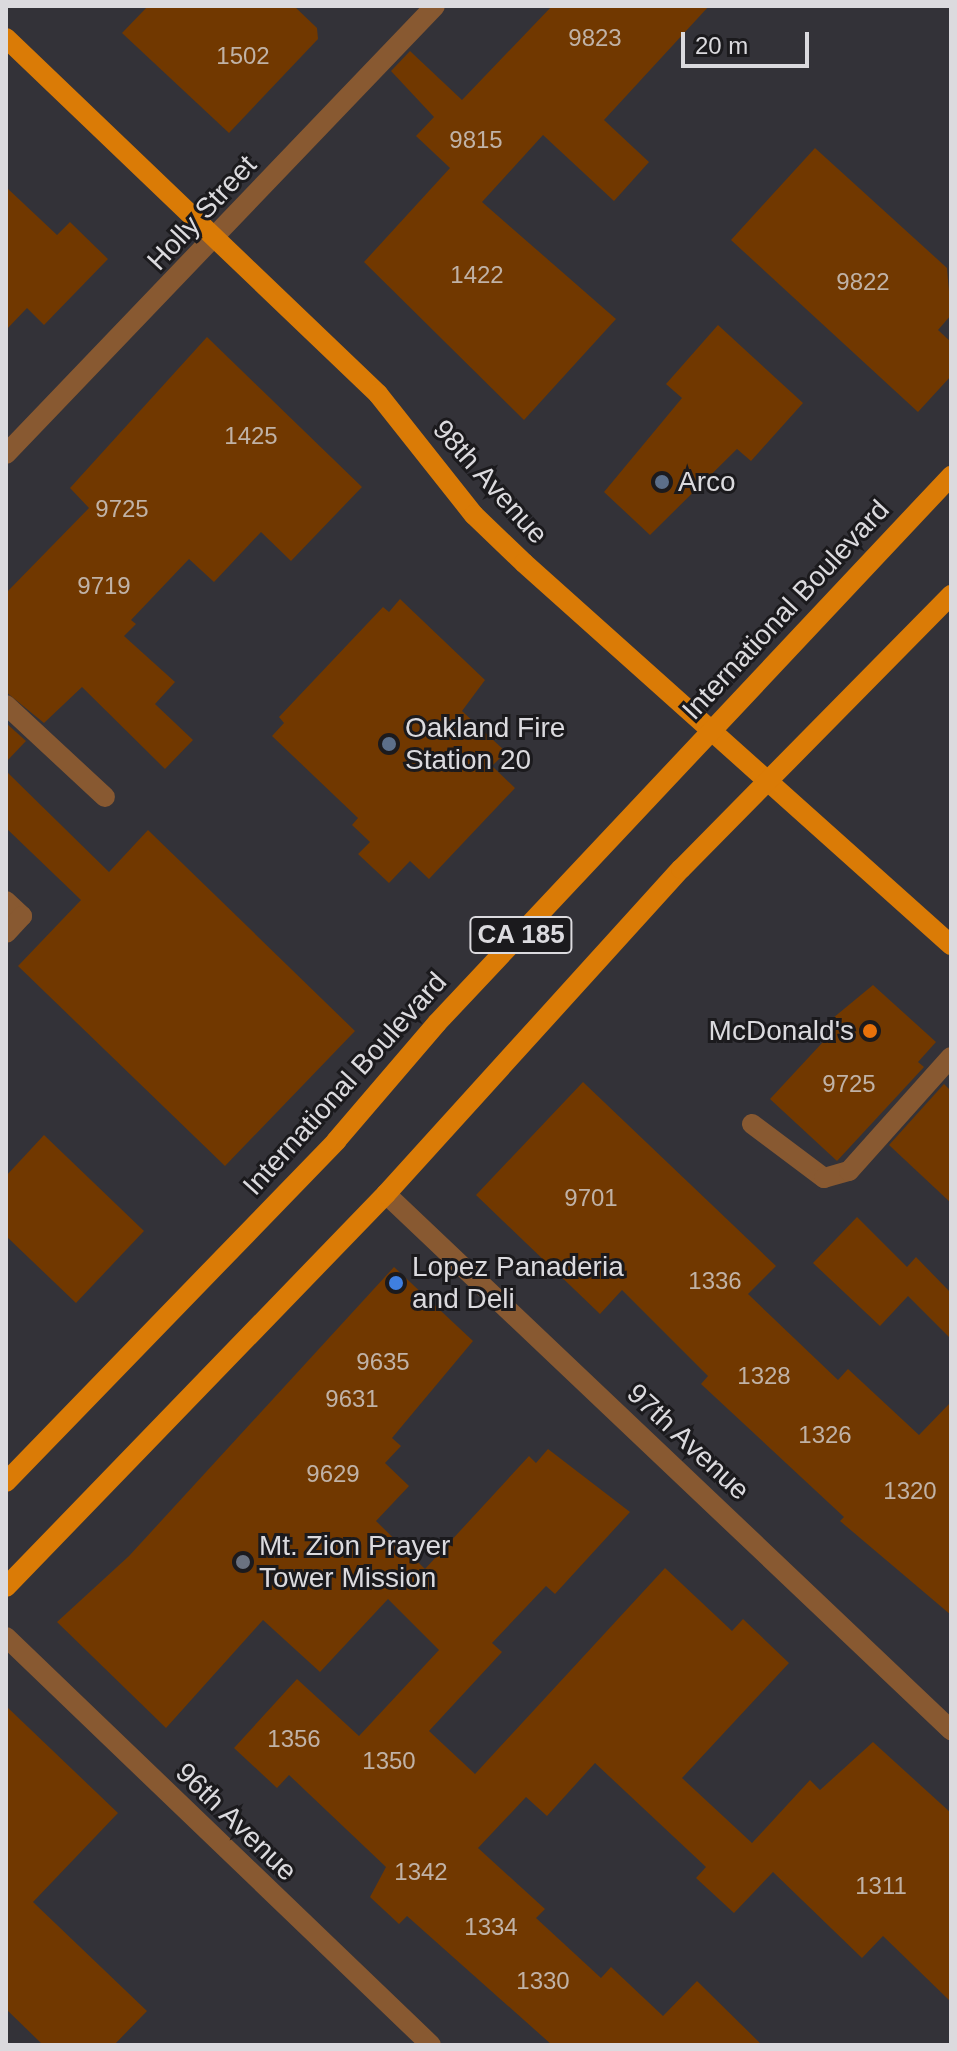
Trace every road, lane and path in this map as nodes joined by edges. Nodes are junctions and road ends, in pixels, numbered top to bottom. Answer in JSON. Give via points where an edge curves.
{"nodes":[{"id":1,"x":435,"y":6,"type":"edge"},
{"id":2,"x":6,"y":38,"type":"edge"},
{"id":3,"x":216,"y":239,"type":"junction"},
{"id":4,"x":6,"y":454,"type":"edge"},
{"id":5,"x":951,"y":476,"type":"edge"},
{"id":6,"x":951,"y":595,"type":"edge"},
{"id":7,"x":6,"y":705,"type":"edge"},
{"id":8,"x":710,"y":732,"type":"junction"},
{"id":9,"x":770,"y":783,"type":"junction"},
{"id":10,"x":105,"y":797,"type":"dead end"},
{"id":11,"x":6,"y":901,"type":"edge"},
{"id":12,"x":6,"y":933,"type":"edge"},
{"id":13,"x":951,"y":945,"type":"edge"},
{"id":14,"x":951,"y":1057,"type":"edge"},
{"id":15,"x":752,"y":1124,"type":"dead end"},
{"id":16,"x":386,"y":1194,"type":"junction"},
{"id":17,"x":6,"y":1482,"type":"edge"},
{"id":18,"x":6,"y":1587,"type":"edge"},
{"id":19,"x":6,"y":1637,"type":"edge"},
{"id":20,"x":951,"y":1730,"type":"edge"},
{"id":21,"x":431,"y":2045,"type":"edge"}],
"edges":[{"from":1,"to":3,"type":"street","name":"Holly Street"},
{"from":2,"to":3,"type":"main road","name":"98th Avenue"},
{"from":3,"to":4,"type":"street","name":"Holly Street"},
{"from":3,"to":8,"type":"main road","name":"98th Avenue","via":[[378,394],[474,515]]},
{"from":5,"to":8,"type":"main road","name":"International Boulevard","number":"CA 185"},
{"from":6,"to":9,"type":"main road","number":"CA 185"},
{"from":7,"to":10,"type":"street"},
{"from":8,"to":9,"type":"main road","name":"98th Avenue"},
{"from":8,"to":17,"type":"main road","name":"International Boulevard","number":"CA 185","via":[[336,1141]]},
{"from":9,"to":13,"type":"main road","name":"98th Avenue"},
{"from":9,"to":16,"type":"main road","number":"CA 185","via":[[458,1106]]},
{"from":11,"to":12,"type":"street","via":[[22,916]]},
{"from":14,"to":15,"type":"street","via":[[849,1171],[824,1178]]},
{"from":16,"to":18,"type":"main road","number":"CA 185"},
{"from":16,"to":20,"type":"street","name":"97th Avenue"},
{"from":19,"to":21,"type":"street","name":"96th Avenue"}]}
